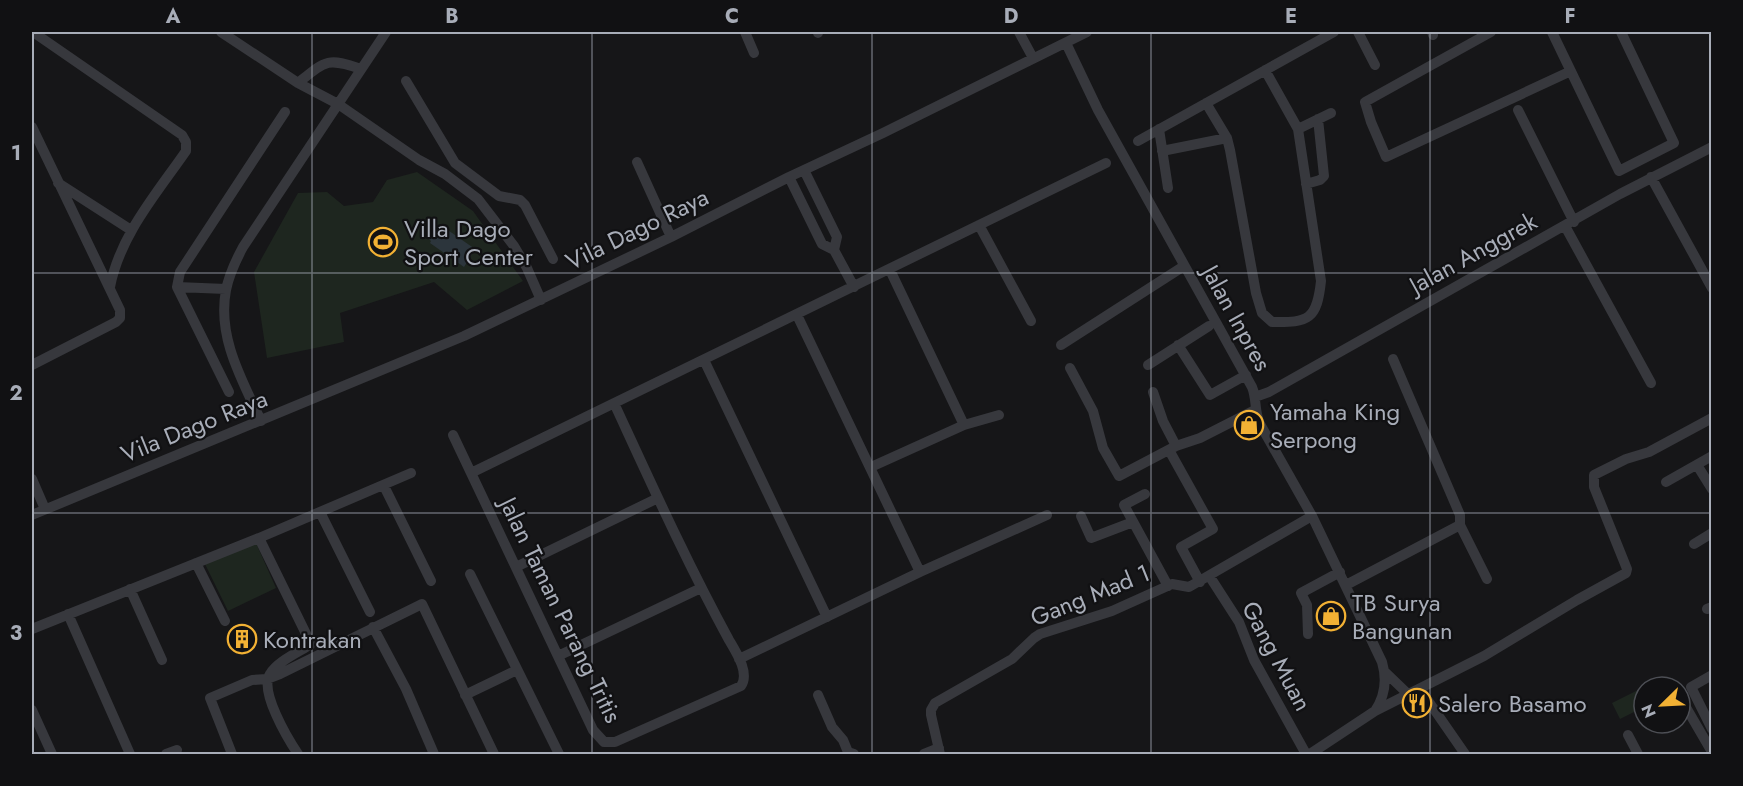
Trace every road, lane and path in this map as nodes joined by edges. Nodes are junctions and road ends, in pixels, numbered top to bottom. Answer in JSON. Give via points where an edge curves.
{"nodes":[{"id":1,"x":33,"y":32,"type":"edge"},
{"id":2,"x":221,"y":32,"type":"edge"},
{"id":3,"x":386,"y":32,"type":"edge"},
{"id":4,"x":745,"y":32,"type":"edge"},
{"id":5,"x":1019,"y":32,"type":"edge"},
{"id":6,"x":1085,"y":32,"type":"edge"},
{"id":7,"x":1334,"y":32,"type":"edge"},
{"id":8,"x":1358,"y":32,"type":"edge"},
{"id":9,"x":1491,"y":32,"type":"edge"},
{"id":10,"x":1552,"y":32,"type":"edge"},
{"id":11,"x":1621,"y":32,"type":"edge"},
{"id":12,"x":1066,"y":43,"type":"junction"},
{"id":13,"x":754,"y":53,"type":"dead end"},
{"id":14,"x":1033,"y":58,"type":"junction"},
{"id":15,"x":1375,"y":65,"type":"dead end"},
{"id":16,"x":361,"y":69,"type":"junction"},
{"id":17,"x":1265,"y":70,"type":"junction"},
{"id":18,"x":1571,"y":71,"type":"junction"},
{"id":19,"x":406,"y":81,"type":"dead end"},
{"id":20,"x":298,"y":83,"type":"junction"},
{"id":21,"x":1206,"y":103,"type":"junction"},
{"id":22,"x":338,"y":104,"type":"junction"},
{"id":23,"x":1518,"y":110,"type":"dead end"},
{"id":24,"x":285,"y":112,"type":"dead end"},
{"id":25,"x":1331,"y":113,"type":"dead end"},
{"id":26,"x":1318,"y":119,"type":"junction"},
{"id":27,"x":32,"y":128,"type":"edge"},
{"id":28,"x":1159,"y":129,"type":"junction"},
{"id":29,"x":1298,"y":129,"type":"junction"},
{"id":30,"x":1227,"y":138,"type":"junction"},
{"id":31,"x":1138,"y":141,"type":"dead end"},
{"id":32,"x":1712,"y":147,"type":"edge"},
{"id":33,"x":1162,"y":151,"type":"junction"},
{"id":34,"x":1650,"y":155,"type":"junction"},
{"id":35,"x":638,"y":162,"type":"dead end"},
{"id":36,"x":455,"y":163,"type":"junction"},
{"id":37,"x":1106,"y":163,"type":"dead end"},
{"id":38,"x":804,"y":170,"type":"junction"},
{"id":39,"x":445,"y":174,"type":"junction"},
{"id":40,"x":1655,"y":175,"type":"junction"},
{"id":41,"x":789,"y":177,"type":"junction"},
{"id":42,"x":58,"y":183,"type":"junction"},
{"id":43,"x":1306,"y":184,"type":"junction"},
{"id":44,"x":1168,"y":188,"type":"dead end"},
{"id":45,"x":1569,"y":224,"type":"junction"},
{"id":46,"x":979,"y":225,"type":"junction"},
{"id":47,"x":131,"y":230,"type":"junction"},
{"id":48,"x":671,"y":237,"type":"junction"},
{"id":49,"x":834,"y":250,"type":"junction"},
{"id":50,"x":553,"y":259,"type":"dead end"},
{"id":51,"x":1184,"y":266,"type":"junction"},
{"id":52,"x":890,"y":270,"type":"junction"},
{"id":53,"x":110,"y":287,"type":"junction"},
{"id":54,"x":177,"y":287,"type":"junction"},
{"id":55,"x":854,"y":287,"type":"junction"},
{"id":56,"x":1712,"y":288,"type":"edge"},
{"id":57,"x":226,"y":289,"type":"junction"},
{"id":58,"x":541,"y":300,"type":"junction"},
{"id":59,"x":797,"y":315,"type":"junction"},
{"id":60,"x":1031,"y":321,"type":"dead end"},
{"id":61,"x":1209,"y":326,"type":"dead end"},
{"id":62,"x":1061,"y":345,"type":"dead end"},
{"id":63,"x":1179,"y":345,"type":"junction"},
{"id":64,"x":1393,"y":359,"type":"dead end"},
{"id":65,"x":704,"y":360,"type":"junction"},
{"id":66,"x":32,"y":365,"type":"edge"},
{"id":67,"x":1148,"y":365,"type":"dead end"},
{"id":68,"x":1070,"y":368,"type":"dead end"},
{"id":69,"x":1246,"y":375,"type":"junction"},
{"id":70,"x":1651,"y":383,"type":"dead end"},
{"id":71,"x":229,"y":392,"type":"dead end"},
{"id":72,"x":1153,"y":392,"type":"dead end"},
{"id":73,"x":1255,"y":397,"type":"junction"},
{"id":74,"x":614,"y":403,"type":"junction"},
{"id":75,"x":1255,"y":410,"type":"junction"},
{"id":76,"x":999,"y":415,"type":"dead end"},
{"id":77,"x":1712,"y":418,"type":"edge"},
{"id":78,"x":261,"y":421,"type":"junction"},
{"id":79,"x":964,"y":425,"type":"junction"},
{"id":80,"x":453,"y":435,"type":"dead end"},
{"id":81,"x":1172,"y":448,"type":"junction"},
{"id":82,"x":1712,"y":456,"type":"edge"},
{"id":83,"x":1697,"y":465,"type":"junction"},
{"id":84,"x":872,"y":467,"type":"junction"},
{"id":85,"x":411,"y":473,"type":"dead end"},
{"id":86,"x":471,"y":473,"type":"junction"},
{"id":87,"x":32,"y":480,"type":"edge"},
{"id":88,"x":1666,"y":482,"type":"dead end"},
{"id":89,"x":384,"y":486,"type":"junction"},
{"id":90,"x":1712,"y":489,"type":"edge"},
{"id":91,"x":1145,"y":494,"type":"dead end"},
{"id":92,"x":658,"y":498,"type":"junction"},
{"id":93,"x":45,"y":509,"type":"junction"},
{"id":94,"x":320,"y":512,"type":"junction"},
{"id":95,"x":32,"y":515,"type":"edge"},
{"id":96,"x":1047,"y":515,"type":"dead end"},
{"id":97,"x":1082,"y":516,"type":"dead end"},
{"id":98,"x":1312,"y":516,"type":"junction"},
{"id":99,"x":1133,"y":522,"type":"junction"},
{"id":100,"x":1460,"y":525,"type":"junction"},
{"id":101,"x":1712,"y":532,"type":"edge"},
{"id":102,"x":259,"y":538,"type":"junction"},
{"id":103,"x":1694,"y":544,"type":"dead end"},
{"id":104,"x":196,"y":563,"type":"junction"},
{"id":105,"x":516,"y":567,"type":"junction"},
{"id":106,"x":920,"y":572,"type":"junction"},
{"id":107,"x":1340,"y":572,"type":"junction"},
{"id":108,"x":470,"y":574,"type":"dead end"},
{"id":109,"x":1205,"y":579,"type":"junction"},
{"id":110,"x":1487,"y":579,"type":"dead end"},
{"id":111,"x":431,"y":581,"type":"dead end"},
{"id":112,"x":1346,"y":585,"type":"junction"},
{"id":113,"x":1168,"y":586,"type":"junction"},
{"id":114,"x":701,"y":588,"type":"junction"},
{"id":115,"x":130,"y":589,"type":"junction"},
{"id":116,"x":370,"y":612,"type":"dead end"},
{"id":117,"x":68,"y":614,"type":"junction"},
{"id":118,"x":827,"y":617,"type":"junction"},
{"id":119,"x":225,"y":621,"type":"dead end"},
{"id":120,"x":373,"y":627,"type":"junction"},
{"id":121,"x":32,"y":629,"type":"edge"},
{"id":122,"x":1308,"y":634,"type":"dead end"},
{"id":123,"x":558,"y":656,"type":"junction"},
{"id":124,"x":739,"y":658,"type":"junction"},
{"id":125,"x":162,"y":660,"type":"dead end"},
{"id":126,"x":518,"y":670,"type":"junction"},
{"id":127,"x":1384,"y":671,"type":"junction"},
{"id":128,"x":1712,"y":675,"type":"edge"},
{"id":129,"x":267,"y":679,"type":"junction"},
{"id":130,"x":1420,"y":689,"type":"junction"},
{"id":131,"x":465,"y":695,"type":"junction"},
{"id":132,"x":818,"y":695,"type":"dead end"},
{"id":133,"x":1409,"y":695,"type":"junction"},
{"id":134,"x":32,"y":710,"type":"edge"},
{"id":135,"x":1375,"y":711,"type":"junction"},
{"id":136,"x":1692,"y":718,"type":"edge"},
{"id":137,"x":1712,"y":729,"type":"edge"},
{"id":138,"x":1628,"y":735,"type":"dead end"},
{"id":139,"x":177,"y":750,"type":"dead end"},
{"id":140,"x":940,"y":751,"type":"edge"},
{"id":141,"x":1712,"y":752,"type":"edge"},
{"id":142,"x":52,"y":754,"type":"edge"},
{"id":143,"x":130,"y":754,"type":"edge"},
{"id":144,"x":166,"y":754,"type":"edge"},
{"id":145,"x":232,"y":754,"type":"edge"},
{"id":146,"x":298,"y":754,"type":"edge"},
{"id":147,"x":434,"y":754,"type":"edge"},
{"id":148,"x":494,"y":754,"type":"edge"},
{"id":149,"x":559,"y":754,"type":"edge"},
{"id":150,"x":854,"y":754,"type":"edge"},
{"id":151,"x":924,"y":754,"type":"edge"},
{"id":152,"x":1308,"y":754,"type":"edge"},
{"id":153,"x":1465,"y":754,"type":"edge"},
{"id":154,"x":1638,"y":754,"type":"edge"}],
"edges":[{"from":1,"to":47,"type":"street","via":[[186,141],[186,151]]},
{"from":2,"to":20,"type":"street"},
{"from":3,"to":16,"type":"street"},
{"from":4,"to":13,"type":"street"},
{"from":5,"to":14,"type":"street"},
{"from":6,"to":12,"type":"street","name":"Vila Dago Raya"},
{"from":7,"to":17,"type":"street"},
{"from":8,"to":15,"type":"street"},
{"from":9,"to":18,"type":"street","via":[[1365,102],[1386,157]]},
{"from":10,"to":18,"type":"street"},
{"from":11,"to":34,"type":"street","via":[[1674,143]]},
{"from":12,"to":14,"type":"street","name":"Vila Dago Raya"},
{"from":12,"to":51,"type":"street","name":"Jalan Inpres","via":[[1098,110]]},
{"from":14,"to":38,"type":"street","name":"Vila Dago Raya"},
{"from":16,"to":20,"type":"street","via":[[324,63]]},
{"from":16,"to":22,"type":"street"},
{"from":17,"to":21,"type":"street"},
{"from":17,"to":29,"type":"street"},
{"from":18,"to":34,"type":"street","via":[[1618,171]]},
{"from":19,"to":36,"type":"street"},
{"from":20,"to":22,"type":"street"},
{"from":21,"to":28,"type":"street"},
{"from":21,"to":30,"type":"street"},
{"from":22,"to":39,"type":"street"},
{"from":22,"to":57,"type":"street","via":[[243,247]]},
{"from":23,"to":45,"type":"street"},
{"from":24,"to":54,"type":"street","via":[[180,272]]},
{"from":25,"to":26,"type":"street"},
{"from":26,"to":29,"type":"street"},
{"from":26,"to":43,"type":"street","via":[[1324,176]]},
{"from":27,"to":42,"type":"street"},
{"from":28,"to":31,"type":"street"},
{"from":28,"to":33,"type":"street"},
{"from":29,"to":43,"type":"street"},
{"from":30,"to":33,"type":"street"},
{"from":30,"to":43,"type":"street","via":[[1256,293],[1262,313],[1272,322],[1305,320],[1313,314],[1319,296],[1321,281]]},
{"from":32,"to":40,"type":"street","name":"Jalan Anggrek"},
{"from":33,"to":44,"type":"street"},
{"from":34,"to":40,"type":"street"},
{"from":35,"to":48,"type":"street"},
{"from":36,"to":39,"type":"street"},
{"from":36,"to":50,"type":"street","via":[[500,196],[520,200]]},
{"from":37,"to":46,"type":"street"},
{"from":38,"to":41,"type":"street","name":"Vila Dago Raya"},
{"from":38,"to":49,"type":"street","via":[[837,237]]},
{"from":39,"to":58,"type":"street","via":[[478,199],[502,228]]},
{"from":40,"to":45,"type":"street","name":"Jalan Anggrek"},
{"from":40,"to":56,"type":"street"},
{"from":41,"to":48,"type":"street","name":"Vila Dago Raya"},
{"from":41,"to":49,"type":"street","via":[[822,244]]},
{"from":42,"to":47,"type":"street"},
{"from":42,"to":53,"type":"street"},
{"from":45,"to":70,"type":"street"},
{"from":45,"to":73,"type":"street","name":"Jalan Anggrek"},
{"from":46,"to":52,"type":"street"},
{"from":46,"to":60,"type":"street"},
{"from":47,"to":53,"type":"street","via":[[113,270]]},
{"from":48,"to":58,"type":"street","name":"Vila Dago Raya"},
{"from":49,"to":55,"type":"street"},
{"from":51,"to":62,"type":"street"},
{"from":51,"to":69,"type":"street","name":"Jalan Inpres"},
{"from":52,"to":55,"type":"street"},
{"from":52,"to":79,"type":"street"},
{"from":53,"to":66,"type":"street","via":[[120,318]]},
{"from":54,"to":57,"type":"street"},
{"from":54,"to":71,"type":"street"},
{"from":55,"to":59,"type":"street"},
{"from":57,"to":78,"type":"street","via":[[223,315],[228,345]]},
{"from":58,"to":78,"type":"street","name":"Vila Dago Raya"},
{"from":59,"to":65,"type":"street"},
{"from":59,"to":84,"type":"street"},
{"from":61,"to":63,"type":"street"},
{"from":63,"to":67,"type":"street"},
{"from":63,"to":69,"type":"street","via":[[1210,395]]},
{"from":64,"to":100,"type":"street","via":[[1460,515]]},
{"from":65,"to":74,"type":"street"},
{"from":65,"to":118,"type":"street"},
{"from":68,"to":81,"type":"street","via":[[1093,411],[1103,448],[1119,477]]},
{"from":69,"to":73,"type":"street","name":"Jalan Inpres"},
{"from":72,"to":81,"type":"street"},
{"from":73,"to":75,"type":"street","name":"Jalan Inpres"},
{"from":74,"to":86,"type":"street"},
{"from":74,"to":92,"type":"street","name":"Jalan Taman Parang Tritis"},
{"from":75,"to":81,"type":"street"},
{"from":75,"to":98,"type":"street","name":"Jalan Inpres"},
{"from":76,"to":79,"type":"street"},
{"from":77,"to":130,"type":"street","via":[[1594,475],[1593,487],[1626,573]]},
{"from":78,"to":93,"type":"street","name":"Vila Dago Raya"},
{"from":79,"to":84,"type":"street"},
{"from":80,"to":86,"type":"street","name":"Jalan Taman Parang Tritis"},
{"from":81,"to":109,"type":"street","name":"Gang Muan","via":[[1213,529],[1181,547]]},
{"from":82,"to":83,"type":"street"},
{"from":83,"to":88,"type":"street"},
{"from":83,"to":90,"type":"street"},
{"from":84,"to":106,"type":"street"},
{"from":85,"to":89,"type":"street"},
{"from":86,"to":105,"type":"street","name":"Jalan Taman Parang Tritis"},
{"from":87,"to":93,"type":"street"},
{"from":89,"to":94,"type":"street"},
{"from":89,"to":111,"type":"street"},
{"from":91,"to":99,"type":"street","via":[[1124,506]]},
{"from":92,"to":105,"type":"street"},
{"from":92,"to":114,"type":"street","name":"Jalan Taman Parang Tritis"},
{"from":93,"to":95,"type":"street","name":"Vila Dago Raya"},
{"from":94,"to":102,"type":"street"},
{"from":94,"to":116,"type":"street"},
{"from":96,"to":106,"type":"street"},
{"from":97,"to":99,"type":"street","via":[[1091,538]]},
{"from":98,"to":107,"type":"street","name":"Jalan Inpres"},
{"from":98,"to":109,"type":"street","name":"Gang Mad 1"},
{"from":99,"to":113,"type":"street"},
{"from":100,"to":110,"type":"street"},
{"from":100,"to":112,"type":"street"},
{"from":101,"to":103,"type":"street"},
{"from":102,"to":104,"type":"street"},
{"from":102,"to":129,"type":"street","via":[[311,644],[276,667]]},
{"from":104,"to":115,"type":"street"},
{"from":104,"to":119,"type":"street"},
{"from":105,"to":123,"type":"street","name":"Jalan Taman Parang Tritis"},
{"from":106,"to":118,"type":"street"},
{"from":107,"to":112,"type":"street","name":"Jalan Inpres"},
{"from":107,"to":122,"type":"street","via":[[1301,593],[1307,605]]},
{"from":108,"to":126,"type":"street"},
{"from":109,"to":113,"type":"street","name":"Gang Mad 1","via":[[1189,587]]},
{"from":109,"to":152,"type":"street","name":"Gang Muan","via":[[1239,622],[1254,660]]},
{"from":112,"to":127,"type":"street","name":"Jalan Inpres"},
{"from":113,"to":140,"type":"street","name":"Gang Mad 1","via":[[1034,638],[1012,659],[935,703],[931,715]]},
{"from":114,"to":123,"type":"street"},
{"from":114,"to":124,"type":"street","name":"Jalan Taman Parang Tritis"},
{"from":115,"to":117,"type":"street"},
{"from":115,"to":125,"type":"street"},
{"from":117,"to":121,"type":"street"},
{"from":117,"to":143,"type":"street"},
{"from":118,"to":124,"type":"street"},
{"from":120,"to":129,"type":"street"},
{"from":120,"to":131,"type":"street","via":[[422,604]]},
{"from":120,"to":147,"type":"street"},
{"from":123,"to":124,"type":"street","name":"Jalan Taman Parang Tritis","via":[[593,730],[604,742],[615,742],[741,686],[745,676]]},
{"from":126,"to":131,"type":"street"},
{"from":126,"to":149,"type":"street"},
{"from":127,"to":133,"type":"street"},
{"from":127,"to":135,"type":"street","via":[[1384,689]]},
{"from":128,"to":137,"type":"street","via":[[1691,687]]},
{"from":129,"to":145,"type":"street","via":[[210,698]]},
{"from":129,"to":146,"type":"street","via":[[273,705]]},
{"from":130,"to":133,"type":"street"},
{"from":130,"to":153,"type":"street"},
{"from":131,"to":148,"type":"street"},
{"from":132,"to":150,"type":"street","via":[[832,727],[848,752]]},
{"from":133,"to":135,"type":"street"},
{"from":134,"to":142,"type":"street"},
{"from":135,"to":152,"type":"street"},
{"from":136,"to":141,"type":"street"},
{"from":138,"to":154,"type":"street"},
{"from":139,"to":144,"type":"street"},
{"from":140,"to":151,"type":"street"}]}
